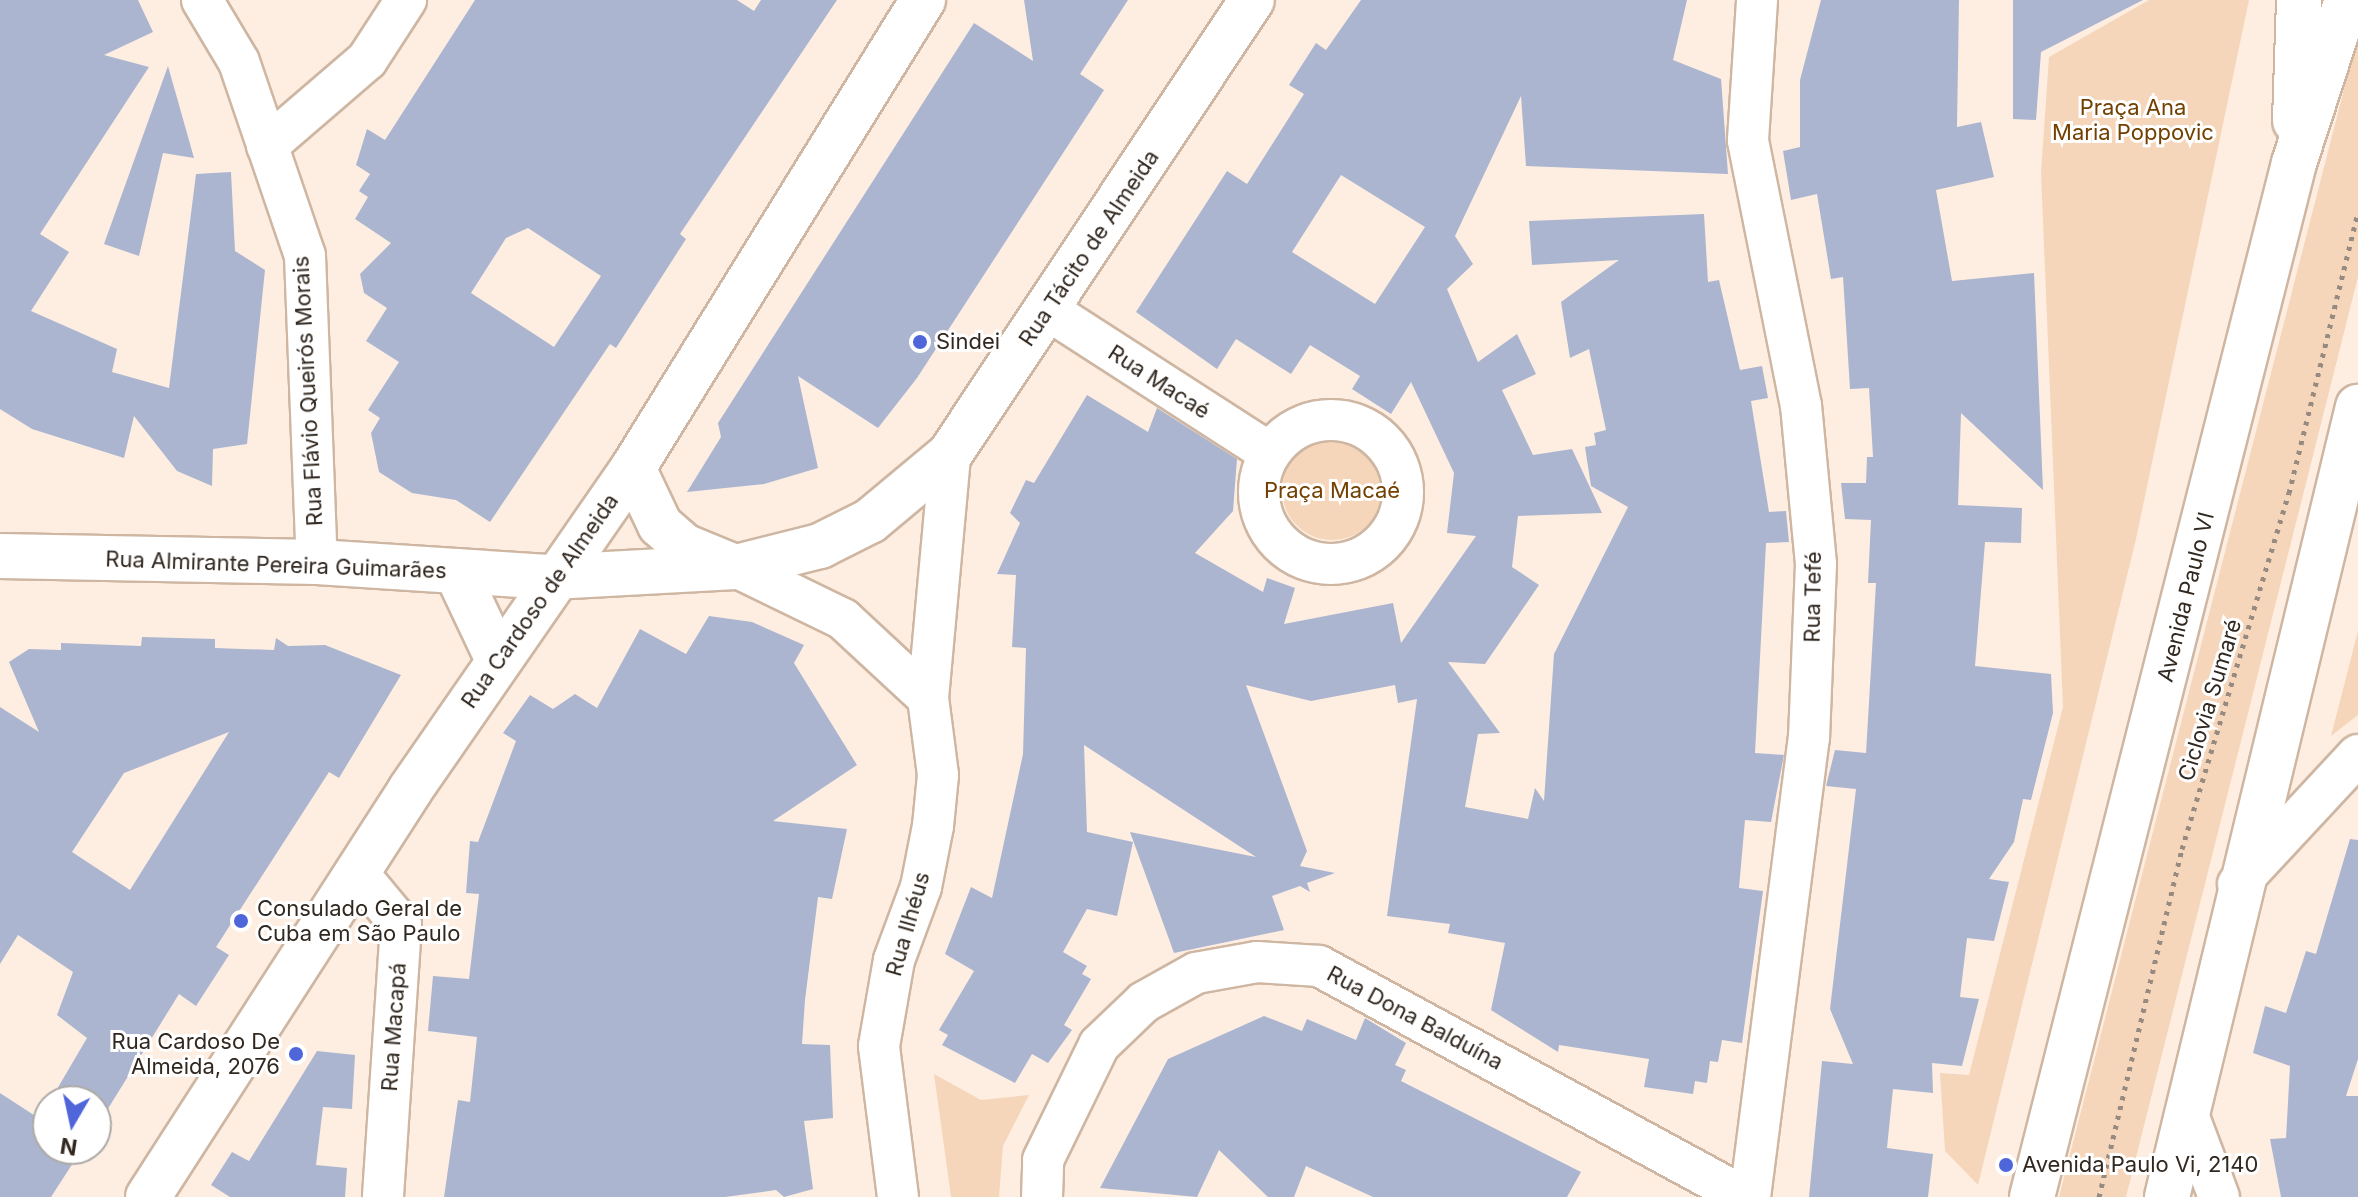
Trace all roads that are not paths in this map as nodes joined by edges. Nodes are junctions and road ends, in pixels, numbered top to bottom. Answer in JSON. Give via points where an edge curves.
{"nodes":[{"id":1,"x":202,"y":0,"type":"edge"},
{"id":2,"x":406,"y":0,"type":"edge"},
{"id":3,"x":923,"y":0,"type":"edge"},
{"id":4,"x":1252,"y":0,"type":"edge"},
{"id":5,"x":1757,"y":0,"type":"edge"},
{"id":6,"x":2299,"y":0,"type":"edge"},
{"id":7,"x":2347,"y":0,"type":"edge"},
{"id":8,"x":267,"y":146,"type":"junction"},
{"id":9,"x":2294,"y":163,"type":"junction"},
{"id":10,"x":1048,"y":310,"type":"junction"},
{"id":11,"x":2357,"y":417,"type":"edge"},
{"id":12,"x":1270,"y":453,"type":"dead end"},
{"id":13,"x":950,"y":454,"type":"junction"},
{"id":14,"x":633,"y":468,"type":"junction"},
{"id":15,"x":1,"y":555,"type":"edge"},
{"id":16,"x":317,"y":562,"type":"junction"},
{"id":17,"x":736,"y":567,"type":"junction"},
{"id":18,"x":456,"y":571,"type":"junction"},
{"id":19,"x":552,"y":577,"type":"junction"},
{"id":20,"x":498,"y":660,"type":"junction"},
{"id":21,"x":928,"y":698,"type":"junction"},
{"id":22,"x":2358,"y":755,"type":"edge"},
{"id":23,"x":357,"y":872,"type":"junction"},
{"id":24,"x":2238,"y":884,"type":"junction"},
{"id":25,"x":2187,"y":1112,"type":"junction"},
{"id":26,"x":148,"y":1197,"type":"edge"},
{"id":27,"x":383,"y":1197,"type":"edge"},
{"id":28,"x":898,"y":1197,"type":"edge"},
{"id":29,"x":1042,"y":1197,"type":"edge"},
{"id":30,"x":1747,"y":1197,"type":"edge"},
{"id":31,"x":2032,"y":1197,"type":"edge"},
{"id":32,"x":2167,"y":1197,"type":"edge"},
{"id":33,"x":2219,"y":1197,"type":"edge"}],
"edges":[{"from":1,"to":8,"type":"street","name":"Rua Flávio Queirós Morais","via":[[239,62]]},
{"from":2,"to":8,"type":"street","via":[[367,60]]},
{"from":3,"to":14,"type":"main road","name":"Rua Cardoso de Almeida"},
{"from":4,"to":10,"type":"main road","name":"Rua Tácito de Almeida"},
{"from":5,"to":30,"type":"street","name":"Rua Tefé","via":[[1748,140],[1801,406],[1816,564],[1809,738]]},
{"from":6,"to":9,"type":"main road"},
{"from":7,"to":9,"type":"main road","name":"Avenida Paulo VI"},
{"from":8,"to":16,"type":"street","name":"Rua Flávio Queirós Morais","via":[[305,256]]},
{"from":9,"to":31,"type":"main road","name":"Avenida Paulo VI"},
{"from":10,"to":12,"type":"street","name":"Rua Macaé"},
{"from":10,"to":13,"type":"main road","name":"Rua Tácito de Almeida"},
{"from":11,"to":24,"type":"main road"},
{"from":13,"to":17,"type":"main road","name":"Rua Tácito de Almeida","via":[[870,521],[820,546]]},
{"from":13,"to":21,"type":"street","name":"Rua Ilhéus"},
{"from":14,"to":17,"type":"main road","via":[[660,525],[684,546]]},
{"from":14,"to":19,"type":"main road","name":"Rua Cardoso de Almeida"},
{"from":15,"to":16,"type":"main road","name":"Rua Almirante Pereira Guimarães"},
{"from":16,"to":18,"type":"main road","name":"Rua Almirante Pereira Guimarães"},
{"from":17,"to":19,"type":"main road","name":"Rua Tácito de Almeida"},
{"from":17,"to":21,"type":"street","via":[[843,619]]},
{"from":18,"to":19,"type":"main road","name":"Rua Almirante Pereira Guimarães"},
{"from":18,"to":20,"type":"main road"},
{"from":19,"to":20,"type":"main road","name":"Rua Cardoso de Almeida"},
{"from":20,"to":23,"type":"main road","name":"Rua Cardoso de Almeida"},
{"from":21,"to":28,"type":"street","name":"Rua Ilhéus","via":[[938,775],[933,826],[921,887],[894,960],[879,1046]]},
{"from":22,"to":24,"type":"street"},
{"from":23,"to":26,"type":"main road","name":"Rua Cardoso de Almeida"},
{"from":23,"to":27,"type":"street","name":"Rua Macapá","via":[[401,925]]},
{"from":24,"to":25,"type":"main road"},
{"from":25,"to":32,"type":"main road"},
{"from":25,"to":33,"type":"street"},
{"from":29,"to":30,"type":"street","name":"Rua Dona Balduína","via":[[1043,1160],[1099,1045],[1144,1002],[1196,973],[1257,962],[1319,966]]}]}
